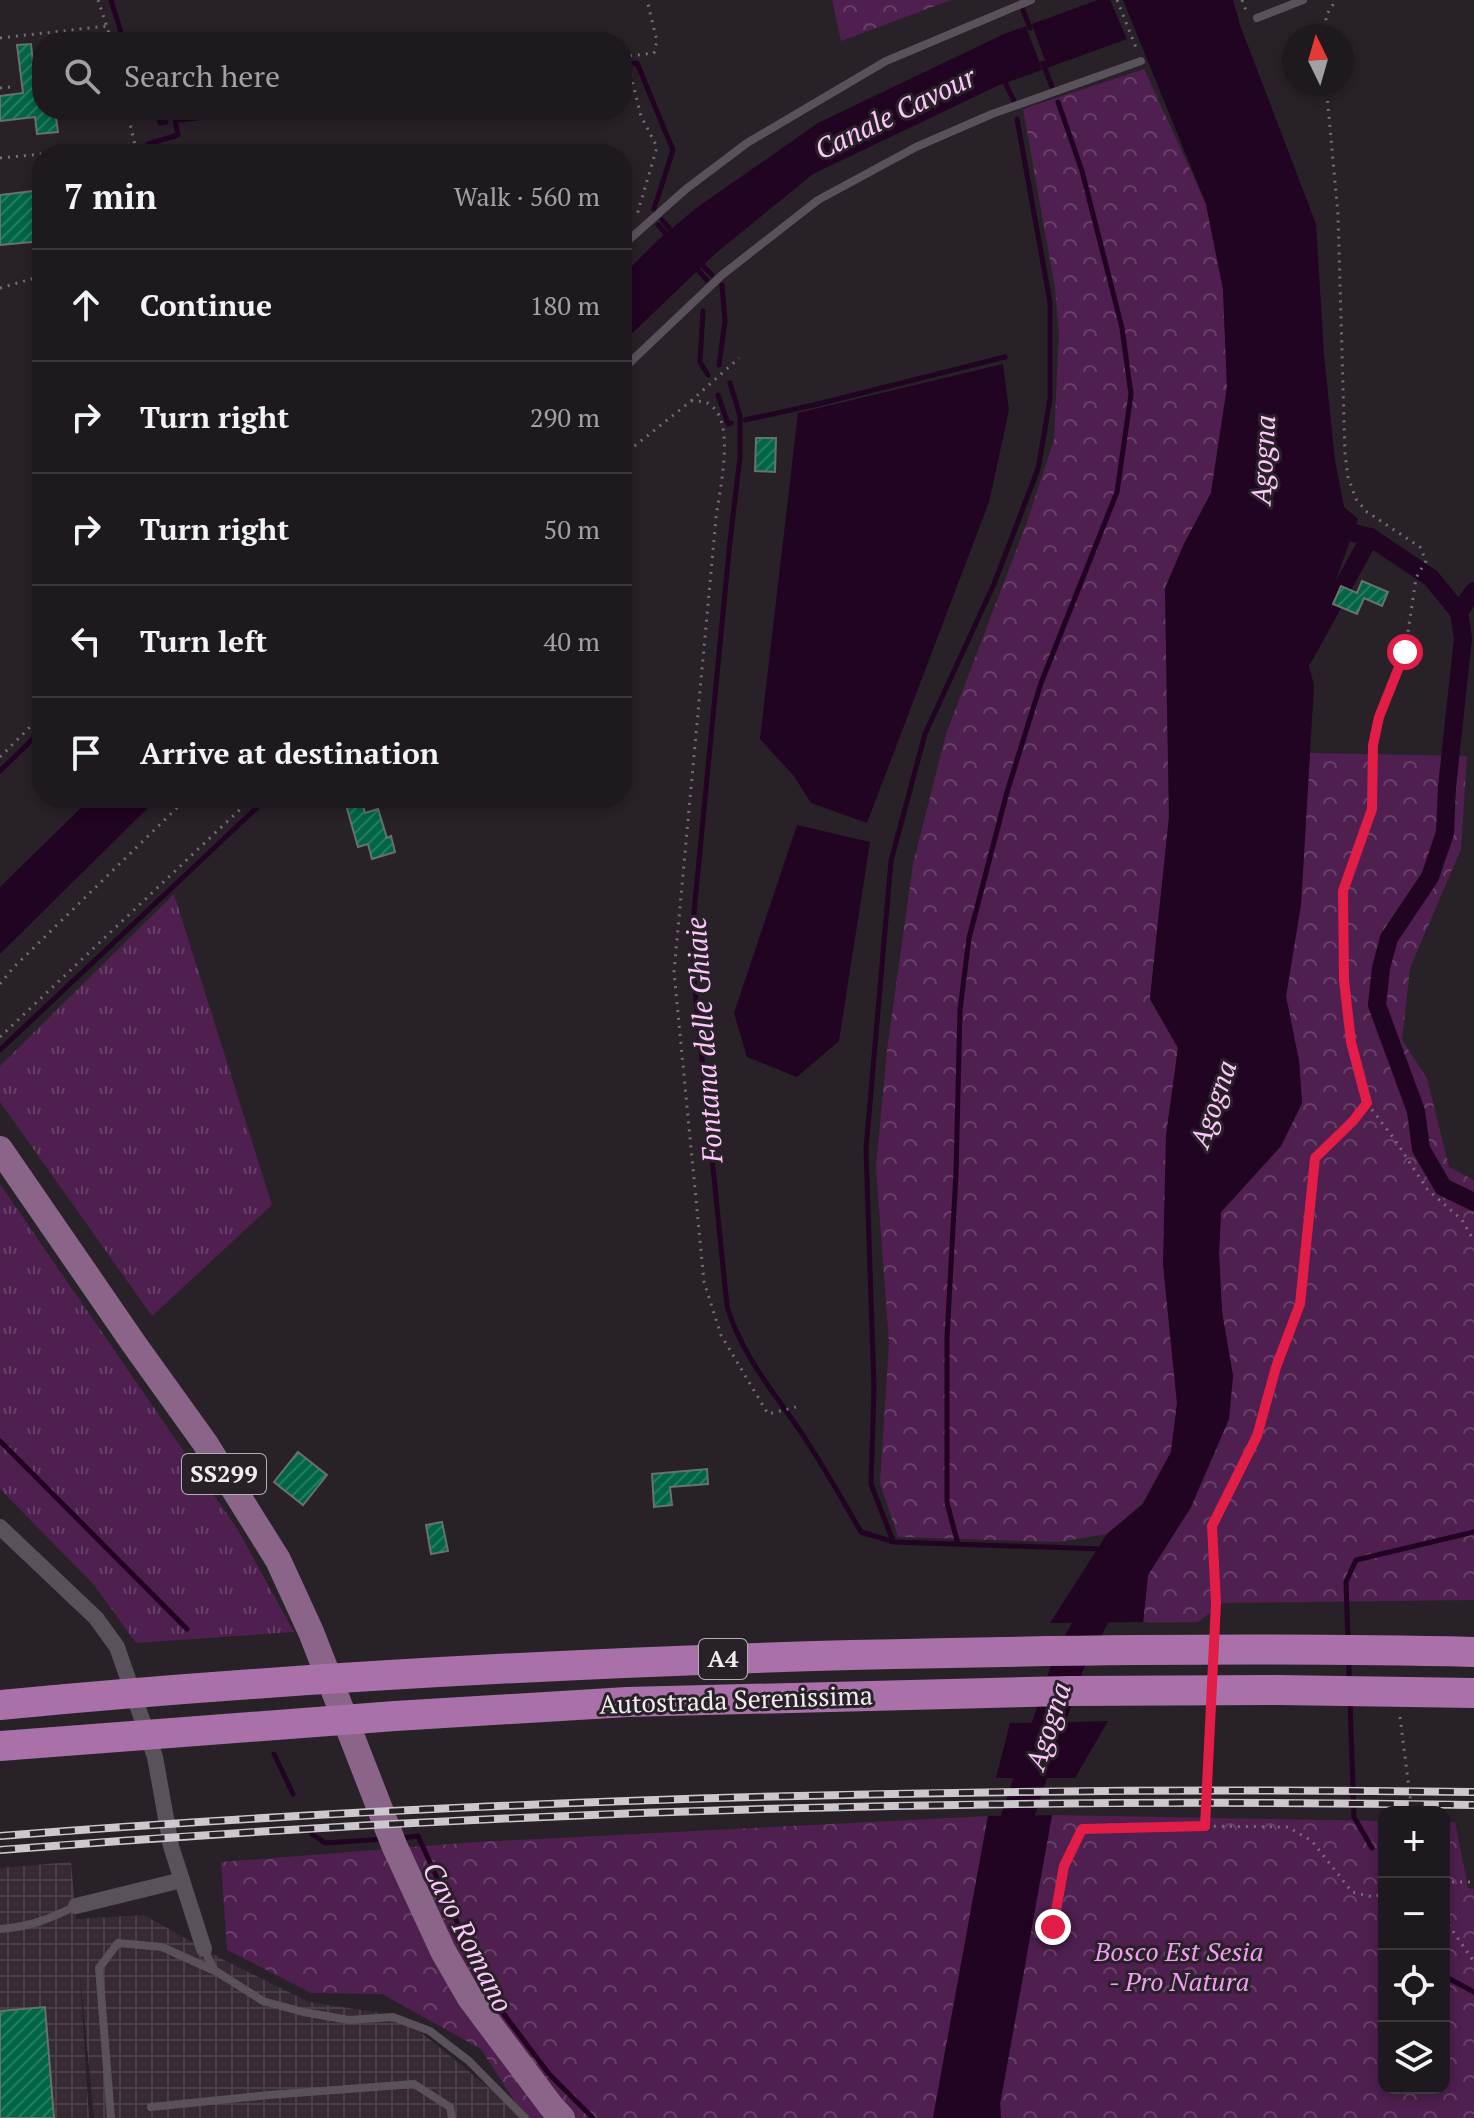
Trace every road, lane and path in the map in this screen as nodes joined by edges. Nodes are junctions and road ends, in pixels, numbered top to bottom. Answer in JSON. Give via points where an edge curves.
{"nodes":[{"id":1,"x":98,"y":0,"type":"edge"},
{"id":2,"x":647,"y":0,"type":"edge"},
{"id":3,"x":1031,"y":0,"type":"edge"},
{"id":4,"x":1117,"y":0,"type":"edge"},
{"id":5,"x":1303,"y":0,"type":"edge"},
{"id":6,"x":1336,"y":0,"type":"edge"},
{"id":7,"x":1257,"y":18,"type":"dead end"},
{"id":8,"x":1325,"y":24,"type":"edge"},
{"id":9,"x":107,"y":26,"type":"junction"},
{"id":10,"x":54,"y":32,"type":"edge"},
{"id":11,"x":109,"y":32,"type":"edge"},
{"id":12,"x":32,"y":34,"type":"edge"},
{"id":13,"x":0,"y":38,"type":"edge"},
{"id":14,"x":632,"y":56,"type":"edge"},
{"id":15,"x":1141,"y":61,"type":"joint"},
{"id":16,"x":632,"y":80,"type":"edge"},
{"id":17,"x":10,"y":87,"type":"dead end"},
{"id":18,"x":0,"y":88,"type":"edge"},
{"id":19,"x":1327,"y":96,"type":"edge"},
{"id":20,"x":129,"y":120,"type":"edge"},
{"id":21,"x":135,"y":144,"type":"edge"},
{"id":22,"x":32,"y":155,"type":"edge"},
{"id":23,"x":0,"y":158,"type":"edge"},
{"id":24,"x":632,"y":234,"type":"edge"},
{"id":25,"x":632,"y":237,"type":"edge"},
{"id":26,"x":32,"y":279,"type":"edge"},
{"id":27,"x":0,"y":288,"type":"edge"},
{"id":28,"x":739,"y":358,"type":"dead end"},
{"id":29,"x":632,"y":360,"type":"edge"},
{"id":30,"x":691,"y":401,"type":"junction"},
{"id":31,"x":632,"y":448,"type":"edge"},
{"id":32,"x":32,"y":725,"type":"edge"},
{"id":33,"x":0,"y":757,"type":"edge"},
{"id":34,"x":177,"y":808,"type":"edge"},
{"id":35,"x":241,"y":808,"type":"edge"},
{"id":36,"x":0,"y":984,"type":"edge"},
{"id":37,"x":0,"y":1037,"type":"edge"},
{"id":38,"x":1367,"y":1103,"type":"junction"},
{"id":39,"x":0,"y":1149,"type":"edge"},
{"id":40,"x":1474,"y":1241,"type":"edge"},
{"id":41,"x":794,"y":1407,"type":"dead end"},
{"id":42,"x":0,"y":1527,"type":"edge"},
{"id":43,"x":1214,"y":1635,"type":"dead end"},
{"id":44,"x":1460,"y":1652,"type":"edge"},
{"id":45,"x":1460,"y":1693,"type":"edge"},
{"id":46,"x":0,"y":1705,"type":"edge"},
{"id":47,"x":1210,"y":1715,"type":"dead end"},
{"id":48,"x":1400,"y":1717,"type":"dead end"},
{"id":49,"x":0,"y":1746,"type":"edge"},
{"id":50,"x":1411,"y":1806,"type":"edge"},
{"id":51,"x":1205,"y":1826,"type":"junction"},
{"id":52,"x":182,"y":1880,"type":"junction"},
{"id":53,"x":1450,"y":1882,"type":"edge"},
{"id":54,"x":1474,"y":1882,"type":"edge"},
{"id":55,"x":1378,"y":1896,"type":"edge"},
{"id":56,"x":76,"y":1906,"type":"joint"},
{"id":57,"x":1053,"y":1927,"type":"dead end"},
{"id":58,"x":1450,"y":1927,"type":"edge"},
{"id":59,"x":0,"y":1929,"type":"edge"},
{"id":60,"x":204,"y":1949,"type":"joint"},
{"id":61,"x":1474,"y":1962,"type":"edge"},
{"id":62,"x":214,"y":1970,"type":"junction"},
{"id":63,"x":151,"y":2107,"type":"dead end"},
{"id":64,"x":111,"y":2118,"type":"edge"},
{"id":65,"x":452,"y":2118,"type":"edge"},
{"id":66,"x":525,"y":2118,"type":"edge"},
{"id":67,"x":562,"y":2118,"type":"edge"}],
"edges":[{"from":1,"to":9,"type":"path"},
{"from":2,"to":14,"type":"path","via":[[657,41],[654,53]]},
{"from":3,"to":25,"type":"lane","via":[[886,61],[747,143]]},
{"from":4,"to":15,"type":"path"},
{"from":5,"to":7,"type":"lane"},
{"from":6,"to":8,"type":"path"},
{"from":9,"to":10,"type":"path"},
{"from":9,"to":11,"type":"path"},
{"from":12,"to":13,"type":"path"},
{"from":15,"to":29,"type":"lane","via":[[992,114],[916,147],[818,200],[722,275]]},
{"from":16,"to":24,"type":"path","via":[[641,116],[657,147]]},
{"from":17,"to":18,"type":"path"},
{"from":19,"to":38,"type":"path","via":[[1338,215],[1348,477],[1367,512],[1420,547],[1426,561],[1416,578],[1405,652],[1379,717],[1372,809],[1343,891],[1351,1042]]},
{"from":20,"to":21,"type":"path"},
{"from":22,"to":23,"type":"path"},
{"from":26,"to":27,"type":"path"},
{"from":28,"to":30,"type":"path"},
{"from":30,"to":31,"type":"path"},
{"from":30,"to":41,"type":"path","via":[[708,403],[719,415],[724,453],[674,972],[704,1282],[721,1335],[768,1414]]},
{"from":32,"to":33,"type":"path"},
{"from":34,"to":36,"type":"path"},
{"from":35,"to":37,"type":"path"},
{"from":38,"to":40,"type":"path","via":[[1427,1189],[1462,1220]]},
{"from":38,"to":43,"type":"path","via":[[1315,1158],[1300,1304],[1257,1436],[1212,1526]]},
{"from":39,"to":67,"type":"main road","number":"SS299","via":[[205,1443],[278,1560],[443,1951],[470,1998]]},
{"from":42,"to":52,"type":"street","via":[[96,1618],[117,1647],[155,1757]]},
{"from":44,"to":46,"type":"highway","name":"Autostrada Serenissima","number":"A4","via":[[1102,1650],[698,1659],[449,1671]]},
{"from":45,"to":49,"type":"highway","name":"Autostrada Serenissima","number":"A4","via":[[1069,1691],[627,1702]]},
{"from":47,"to":51,"type":"path"},
{"from":48,"to":50,"type":"path"},
{"from":51,"to":55,"type":"path","via":[[1288,1827],[1312,1841],[1352,1892]]},
{"from":51,"to":57,"type":"path","via":[[1082,1829],[1064,1866]]},
{"from":52,"to":56,"type":"street"},
{"from":52,"to":60,"type":"street"},
{"from":53,"to":54,"type":"path"},
{"from":56,"to":59,"type":"lane","via":[[45,1921]]},
{"from":58,"to":61,"type":"path"},
{"from":60,"to":62,"type":"lane"},
{"from":62,"to":64,"type":"lane","via":[[162,1947],[118,1943],[99,1968]]},
{"from":62,"to":66,"type":"lane","via":[[263,2001],[349,2020],[393,2017],[430,2031],[469,2061]]},
{"from":63,"to":65,"type":"lane","via":[[414,2084],[450,2107]]}]}
